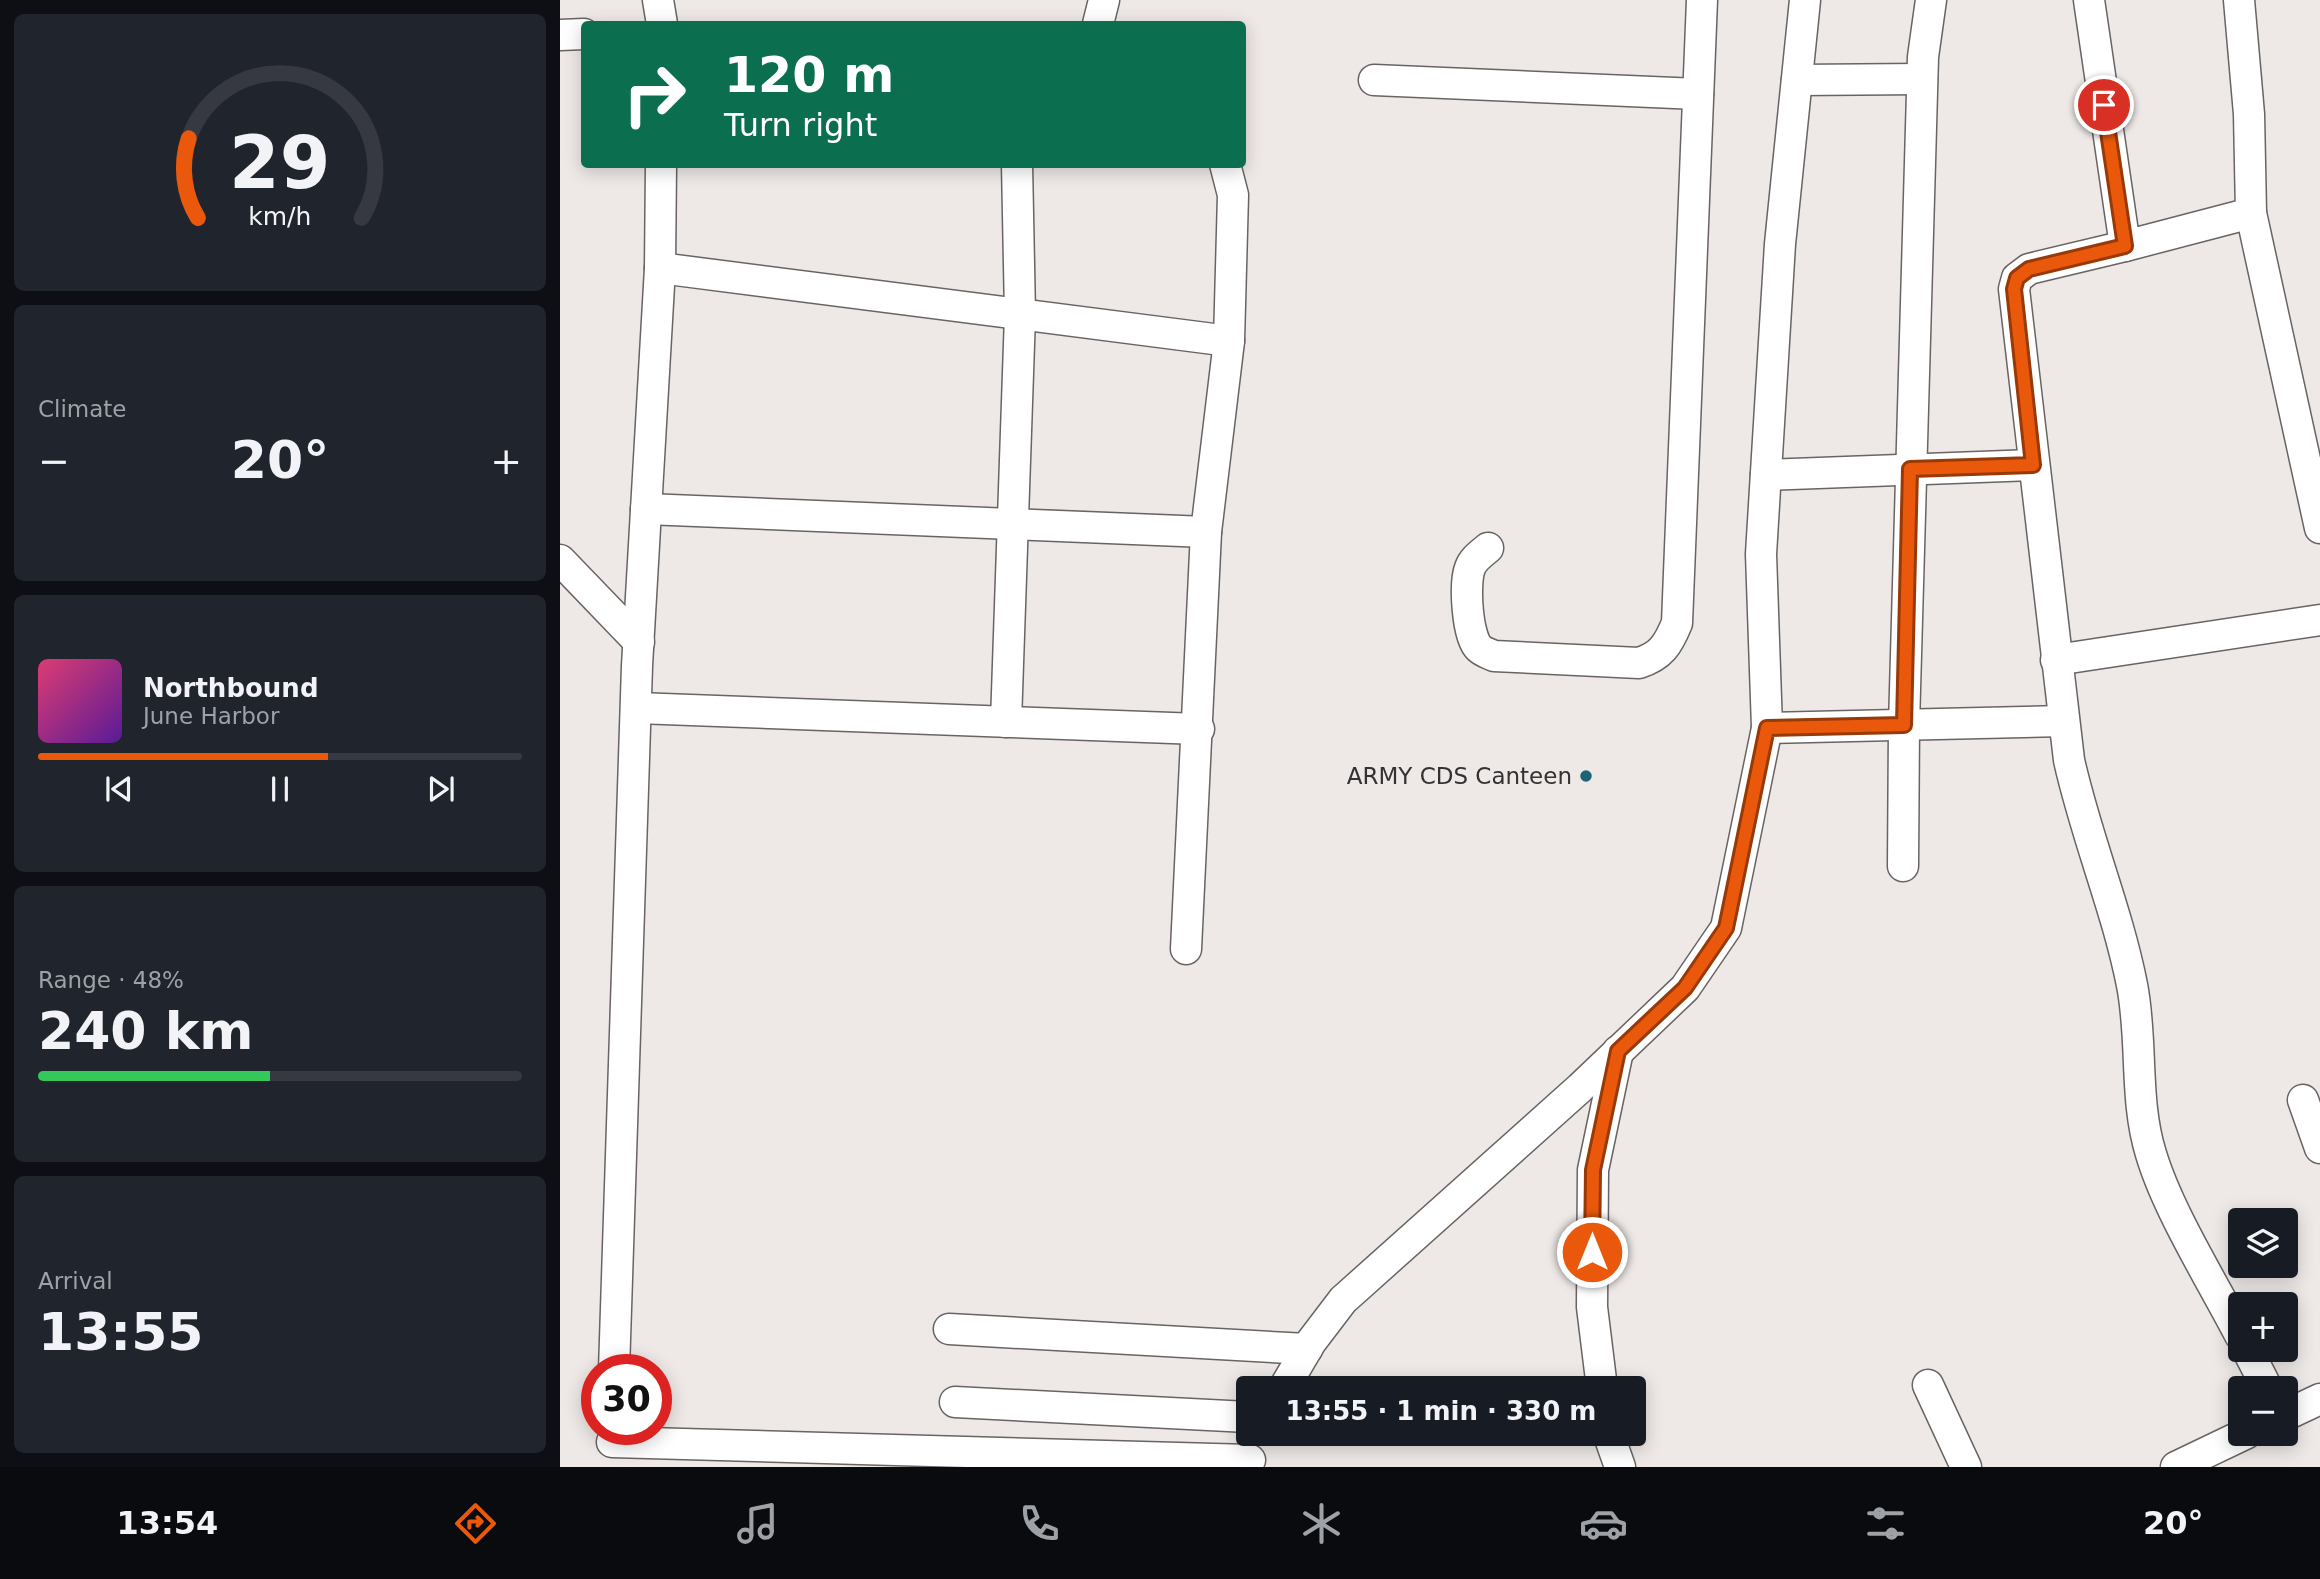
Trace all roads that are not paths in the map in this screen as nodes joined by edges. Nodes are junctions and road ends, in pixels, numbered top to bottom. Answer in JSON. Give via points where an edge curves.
{"nodes":[{"id":1,"x":658,"y":0,"type":"edge"},
{"id":2,"x":1104,"y":0,"type":"edge"},
{"id":3,"x":1702,"y":0,"type":"edge"},
{"id":4,"x":1805,"y":0,"type":"edge"},
{"id":5,"x":1931,"y":0,"type":"edge"},
{"id":6,"x":2090,"y":0,"type":"edge"},
{"id":7,"x":2239,"y":0,"type":"edge"},
{"id":8,"x":662,"y":21,"type":"edge"},
{"id":9,"x":1099,"y":21,"type":"edge"},
{"id":10,"x":581,"y":34,"type":"edge"},
{"id":11,"x":560,"y":36,"type":"edge"},
{"id":12,"x":1922,"y":79,"type":"junction"},
{"id":13,"x":1374,"y":80,"type":"dead end"},
{"id":14,"x":1797,"y":80,"type":"junction"},
{"id":15,"x":1698,"y":94,"type":"junction"},
{"id":16,"x":661,"y":168,"type":"edge"},
{"id":17,"x":1017,"y":168,"type":"edge"},
{"id":18,"x":1226,"y":168,"type":"edge"},
{"id":19,"x":2251,"y":213,"type":"junction"},
{"id":20,"x":2125,"y":246,"type":"junction"},
{"id":21,"x":660,"y":268,"type":"junction"},
{"id":22,"x":1020,"y":315,"type":"junction"},
{"id":23,"x":1229,"y":341,"type":"junction"},
{"id":24,"x":2033,"y":465,"type":"junction"},
{"id":25,"x":1910,"y":469,"type":"junction"},
{"id":26,"x":1766,"y":475,"type":"junction"},
{"id":27,"x":646,"y":509,"type":"junction"},
{"id":28,"x":1012,"y":524,"type":"junction"},
{"id":29,"x":2320,"y":528,"type":"edge"},
{"id":30,"x":1206,"y":532,"type":"junction"},
{"id":31,"x":1488,"y":548,"type":"dead end"},
{"id":32,"x":560,"y":560,"type":"edge"},
{"id":33,"x":2320,"y":621,"type":"edge"},
{"id":34,"x":639,"y":642,"type":"junction"},
{"id":35,"x":2056,"y":660,"type":"junction"},
{"id":36,"x":637,"y":708,"type":"junction"},
{"id":37,"x":2063,"y":721,"type":"junction"},
{"id":38,"x":1006,"y":722,"type":"junction"},
{"id":39,"x":1904,"y":725,"type":"junction"},
{"id":40,"x":1767,"y":728,"type":"junction"},
{"id":41,"x":1199,"y":729,"type":"junction"},
{"id":42,"x":1903,"y":866,"type":"dead end"},
{"id":43,"x":1186,"y":950,"type":"dead end"},
{"id":44,"x":1618,"y":1051,"type":"junction"},
{"id":45,"x":2303,"y":1100,"type":"dead end"},
{"id":46,"x":2320,"y":1148,"type":"edge"},
{"id":47,"x":2228,"y":1311,"type":"edge"},
{"id":48,"x":949,"y":1329,"type":"dead end"},
{"id":49,"x":1307,"y":1349,"type":"junction"},
{"id":50,"x":615,"y":1354,"type":"edge"},
{"id":51,"x":1291,"y":1376,"type":"edge"},
{"id":52,"x":1601,"y":1376,"type":"edge"},
{"id":53,"x":1928,"y":1385,"type":"dead end"},
{"id":54,"x":2320,"y":1399,"type":"edge"},
{"id":55,"x":954,"y":1402,"type":"dead end"},
{"id":56,"x":2298,"y":1409,"type":"edge"},
{"id":57,"x":1236,"y":1416,"type":"edge"},
{"id":58,"x":611,"y":1446,"type":"edge"},
{"id":59,"x":1613,"y":1446,"type":"edge"},
{"id":60,"x":2232,"y":1446,"type":"edge"},
{"id":61,"x":1253,"y":1453,"type":"edge"},
{"id":62,"x":2219,"y":1458,"type":"edge"},
{"id":63,"x":1620,"y":1467,"type":"edge"},
{"id":64,"x":1966,"y":1467,"type":"edge"},
{"id":65,"x":2176,"y":1467,"type":"edge"}],
"edges":[{"from":1,"to":8,"type":"street"},
{"from":2,"to":9,"type":"street"},
{"from":3,"to":15,"type":"street"},
{"from":4,"to":14,"type":"street"},
{"from":5,"to":12,"type":"street"},
{"from":6,"to":20,"type":"street"},
{"from":7,"to":19,"type":"street","via":[[2249,114]]},
{"from":10,"to":11,"type":"street"},
{"from":12,"to":14,"type":"street"},
{"from":12,"to":25,"type":"street"},
{"from":13,"to":15,"type":"street"},
{"from":14,"to":26,"type":"street","via":[[1780,244]]},
{"from":15,"to":31,"type":"street","via":[[1676,623],[1669,643],[1657,657],[1639,663],[1494,656],[1479,648],[1470,631],[1468,602],[1469,570]]},
{"from":16,"to":21,"type":"street"},
{"from":17,"to":22,"type":"street"},
{"from":18,"to":23,"type":"street","via":[[1233,195]]},
{"from":19,"to":20,"type":"street"},
{"from":19,"to":29,"type":"street"},
{"from":20,"to":24,"type":"street","via":[[2029,269],[2017,278],[2014,289]]},
{"from":21,"to":22,"type":"street"},
{"from":21,"to":27,"type":"street"},
{"from":22,"to":23,"type":"street"},
{"from":22,"to":28,"type":"street"},
{"from":23,"to":30,"type":"street"},
{"from":24,"to":25,"type":"street"},
{"from":24,"to":35,"type":"street"},
{"from":25,"to":26,"type":"street"},
{"from":25,"to":39,"type":"street"},
{"from":26,"to":40,"type":"street","via":[[1761,554]]},
{"from":27,"to":28,"type":"street"},
{"from":27,"to":34,"type":"street"},
{"from":28,"to":30,"type":"street"},
{"from":28,"to":38,"type":"street"},
{"from":30,"to":41,"type":"street"},
{"from":32,"to":34,"type":"street"},
{"from":33,"to":35,"type":"street"},
{"from":34,"to":36,"type":"street"},
{"from":35,"to":37,"type":"street"},
{"from":36,"to":38,"type":"street"},
{"from":36,"to":50,"type":"street"},
{"from":37,"to":39,"type":"street"},
{"from":37,"to":47,"type":"street","via":[[2081,815],[2133,987],[2151,1155]]},
{"from":38,"to":41,"type":"street"},
{"from":39,"to":40,"type":"street"},
{"from":39,"to":42,"type":"street"},
{"from":40,"to":44,"type":"street","via":[[1726,928],[1685,988]]},
{"from":41,"to":43,"type":"street"},
{"from":44,"to":49,"type":"street","via":[[1343,1300]]},
{"from":44,"to":52,"type":"street","via":[[1593,1170],[1592,1307]]},
{"from":45,"to":46,"type":"street"},
{"from":48,"to":49,"type":"street"},
{"from":49,"to":51,"type":"street"},
{"from":53,"to":64,"type":"street"},
{"from":54,"to":56,"type":"street"},
{"from":55,"to":57,"type":"street"},
{"from":58,"to":61,"type":"street"},
{"from":59,"to":63,"type":"street"},
{"from":60,"to":62,"type":"street"},
{"from":62,"to":65,"type":"street"}]}
